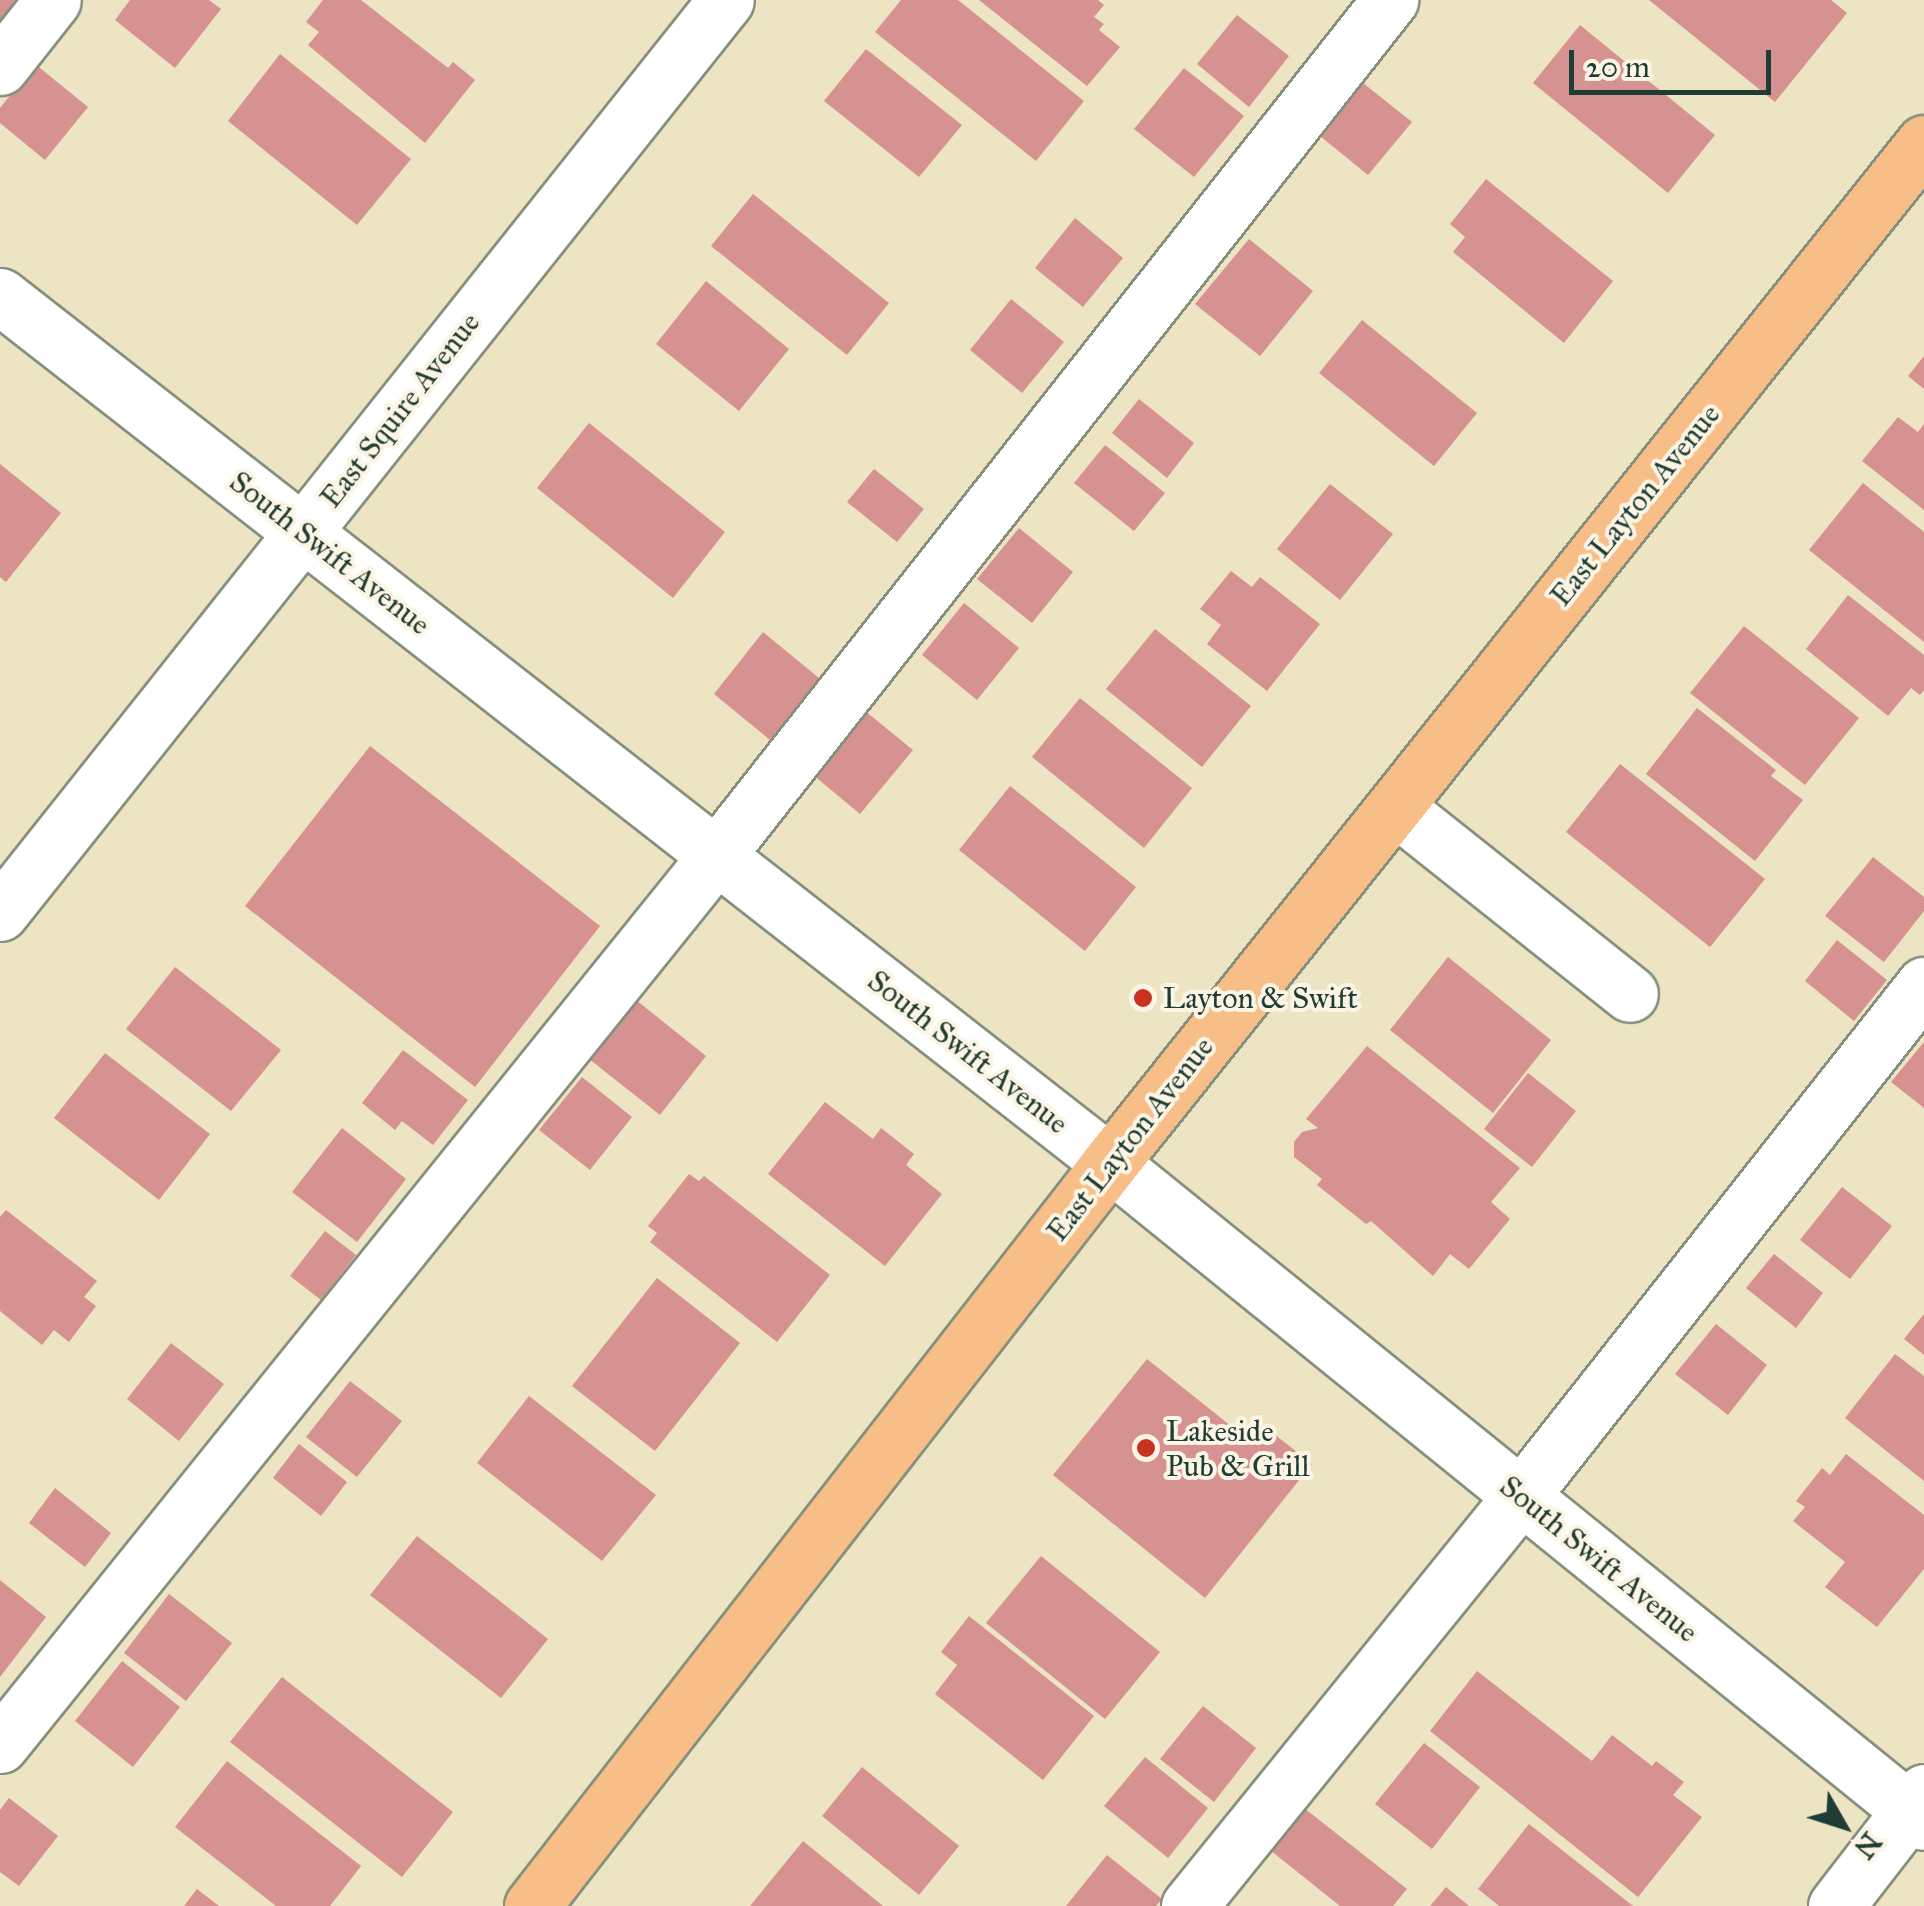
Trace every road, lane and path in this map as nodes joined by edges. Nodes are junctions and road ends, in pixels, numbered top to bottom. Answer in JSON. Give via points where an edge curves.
{"nodes":[{"id":1,"x":53,"y":0,"type":"edge"},
{"id":2,"x":726,"y":0,"type":"edge"},
{"id":3,"x":1390,"y":0,"type":"edge"},
{"id":4,"x":0,"y":67,"type":"edge"},
{"id":5,"x":1924,"y":143,"type":"edge"},
{"id":6,"x":0,"y":296,"type":"edge"},
{"id":7,"x":303,"y":532,"type":"junction"},
{"id":8,"x":1395,"y":806,"type":"junction"},
{"id":9,"x":716,"y":856,"type":"junction"},
{"id":10,"x":0,"y":913,"type":"edge"},
{"id":11,"x":1924,"y":986,"type":"edge"},
{"id":12,"x":1630,"y":994,"type":"dead end"},
{"id":13,"x":1110,"y":1164,"type":"junction"},
{"id":14,"x":1521,"y":1496,"type":"junction"},
{"id":15,"x":0,"y":1744,"type":"edge"},
{"id":16,"x":1919,"y":1808,"type":"edge"},
{"id":17,"x":532,"y":1906,"type":"edge"},
{"id":18,"x":1190,"y":1906,"type":"edge"},
{"id":19,"x":1836,"y":1906,"type":"edge"}],
"edges":[{"from":1,"to":4,"type":"street"},
{"from":2,"to":7,"type":"street","name":"East Squire Avenue"},
{"from":3,"to":9,"type":"street"},
{"from":5,"to":8,"type":"main road","name":"East Layton Avenue"},
{"from":6,"to":7,"type":"street","name":"South Swift Avenue"},
{"from":7,"to":9,"type":"street","name":"South Swift Avenue"},
{"from":7,"to":10,"type":"street","name":"East Squire Avenue"},
{"from":8,"to":12,"type":"street"},
{"from":8,"to":13,"type":"main road","name":"East Layton Avenue"},
{"from":9,"to":13,"type":"street","name":"South Swift Avenue"},
{"from":9,"to":15,"type":"street"},
{"from":11,"to":14,"type":"street"},
{"from":13,"to":14,"type":"street","name":"South Swift Avenue"},
{"from":13,"to":17,"type":"main road","name":"East Layton Avenue"},
{"from":14,"to":16,"type":"street","name":"South Swift Avenue"},
{"from":14,"to":18,"type":"street"},
{"from":16,"to":19,"type":"street"}]}
